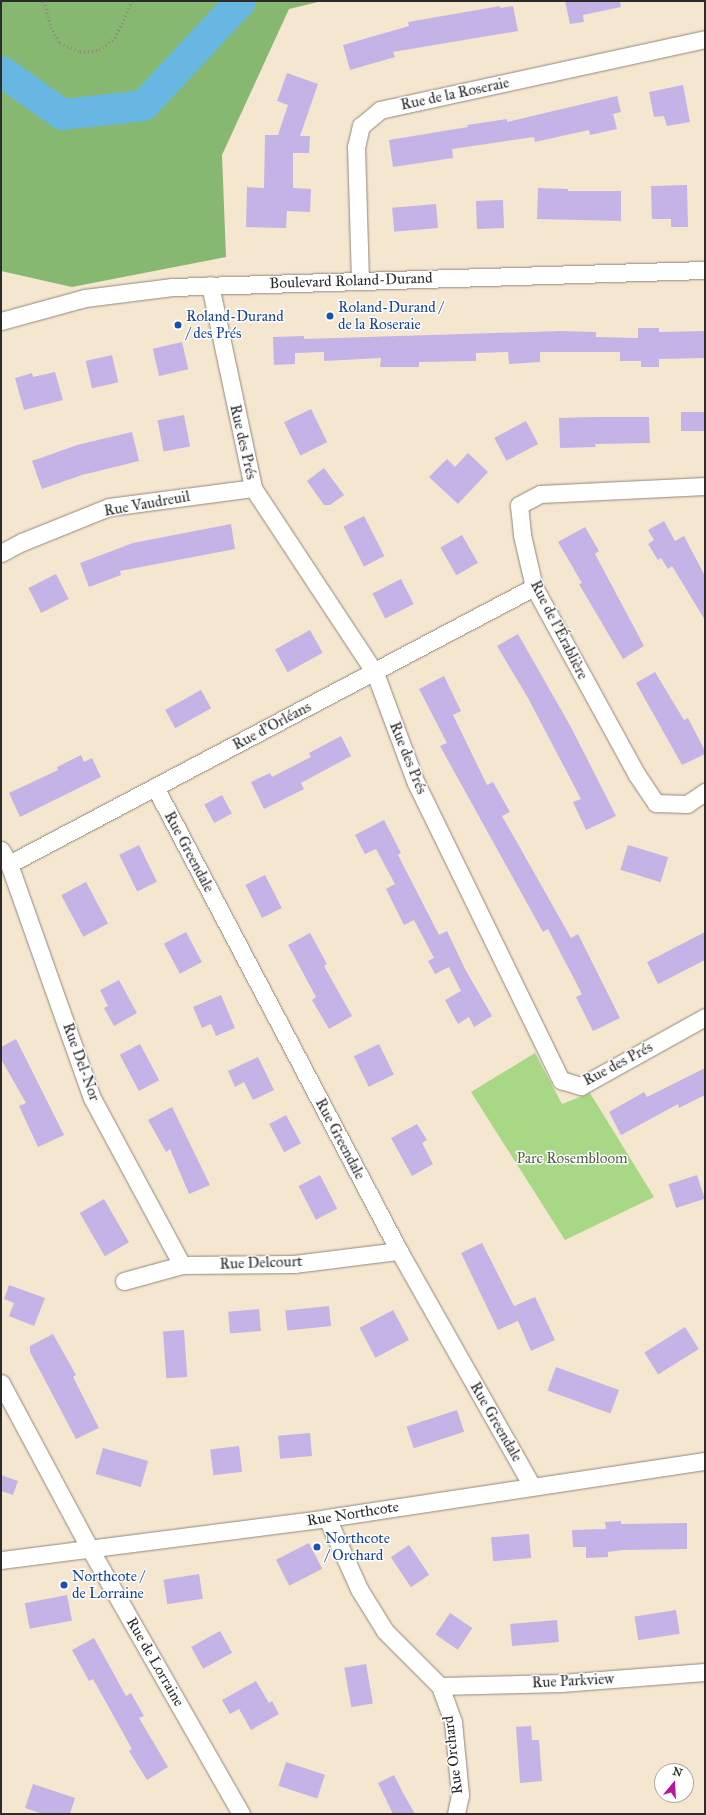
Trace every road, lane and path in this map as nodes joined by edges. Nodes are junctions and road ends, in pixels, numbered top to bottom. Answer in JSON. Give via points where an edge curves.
{"nodes":[{"id":1,"x":44,"y":1,"type":"edge"},
{"id":2,"x":132,"y":1,"type":"edge"},
{"id":3,"x":705,"y":39,"type":"edge"},
{"id":4,"x":705,"y":270,"type":"edge"},
{"id":5,"x":360,"y":281,"type":"junction"},
{"id":6,"x":210,"y":286,"type":"junction"},
{"id":7,"x":1,"y":321,"type":"edge"},
{"id":8,"x":705,"y":486,"type":"edge"},
{"id":9,"x":253,"y":488,"type":"junction"},
{"id":10,"x":1,"y":554,"type":"edge"},
{"id":11,"x":534,"y":587,"type":"junction"},
{"id":12,"x":375,"y":673,"type":"junction"},
{"id":13,"x":155,"y":787,"type":"junction"},
{"id":14,"x":705,"y":792,"type":"edge"},
{"id":15,"x":5,"y":857,"type":"edge"},
{"id":16,"x":705,"y":1016,"type":"edge"},
{"id":17,"x":399,"y":1251,"type":"junction"},
{"id":18,"x":182,"y":1265,"type":"junction"},
{"id":19,"x":124,"y":1281,"type":"dead end"},
{"id":20,"x":1,"y":1383,"type":"edge"},
{"id":21,"x":705,"y":1461,"type":"edge"},
{"id":22,"x":532,"y":1486,"type":"junction"},
{"id":23,"x":327,"y":1518,"type":"junction"},
{"id":24,"x":90,"y":1549,"type":"junction"},
{"id":25,"x":1,"y":1560,"type":"edge"},
{"id":26,"x":705,"y":1672,"type":"edge"},
{"id":27,"x":440,"y":1686,"type":"junction"},
{"id":28,"x":241,"y":1814,"type":"edge"},
{"id":29,"x":456,"y":1814,"type":"edge"}],
"edges":[{"from":1,"to":2,"type":"path","via":[[51,27],[60,43],[80,52],[99,50],[115,38]]},
{"from":3,"to":5,"type":"street","name":"Rue de la Roseraie","via":[[380,110],[361,126],[356,147]]},
{"from":4,"to":5,"type":"street","name":"Boulevard Roland-Durand"},
{"from":5,"to":6,"type":"street","name":"Boulevard Roland-Durand"},
{"from":6,"to":7,"type":"street","name":"Boulevard Roland-Durand","via":[[172,287],[85,298]]},
{"from":6,"to":9,"type":"street","name":"Rue des Prés"},
{"from":8,"to":11,"type":"street","name":"Rue de l'Érablière","via":[[540,494],[519,505],[522,534]]},
{"from":9,"to":10,"type":"street","name":"Rue Vaudreuil","via":[[109,507],[22,542]]},
{"from":9,"to":12,"type":"street","name":"Rue des Prés"},
{"from":11,"to":12,"type":"street","name":"Rue d'Orléans"},
{"from":11,"to":14,"type":"street","name":"Rue de l'Érablière","via":[[637,775],[656,803],[687,804]]},
{"from":12,"to":13,"type":"street","name":"Rue d'Orléans"},
{"from":12,"to":16,"type":"street","name":"Rue des Prés","via":[[416,783],[561,1080],[581,1086]]},
{"from":13,"to":15,"type":"street","name":"Rue d'Orléans"},
{"from":13,"to":17,"type":"street","name":"Rue Greendale"},
{"from":15,"to":18,"type":"street","name":"Rue Del-Nor","via":[[92,1098]]},
{"from":17,"to":18,"type":"street","name":"Rue Delcourt","via":[[294,1264]]},
{"from":17,"to":22,"type":"street","name":"Rue Greendale"},
{"from":18,"to":19,"type":"street","name":"Rue Delcourt"},
{"from":20,"to":24,"type":"street","name":"Rue de Lorraine"},
{"from":21,"to":22,"type":"street","name":"Rue Northcote"},
{"from":22,"to":23,"type":"street","name":"Rue Northcote"},
{"from":23,"to":24,"type":"street","name":"Rue Northcote"},
{"from":23,"to":27,"type":"street","name":"Rue Orchard","via":[[359,1589],[385,1631]]},
{"from":24,"to":25,"type":"street","name":"Rue Northcote"},
{"from":24,"to":28,"type":"street","name":"Rue de Lorraine"},
{"from":26,"to":27,"type":"street","name":"Rue Parkview","via":[[561,1683]]},
{"from":27,"to":29,"type":"street","name":"Rue Orchard","via":[[452,1722],[460,1795]]}]}
